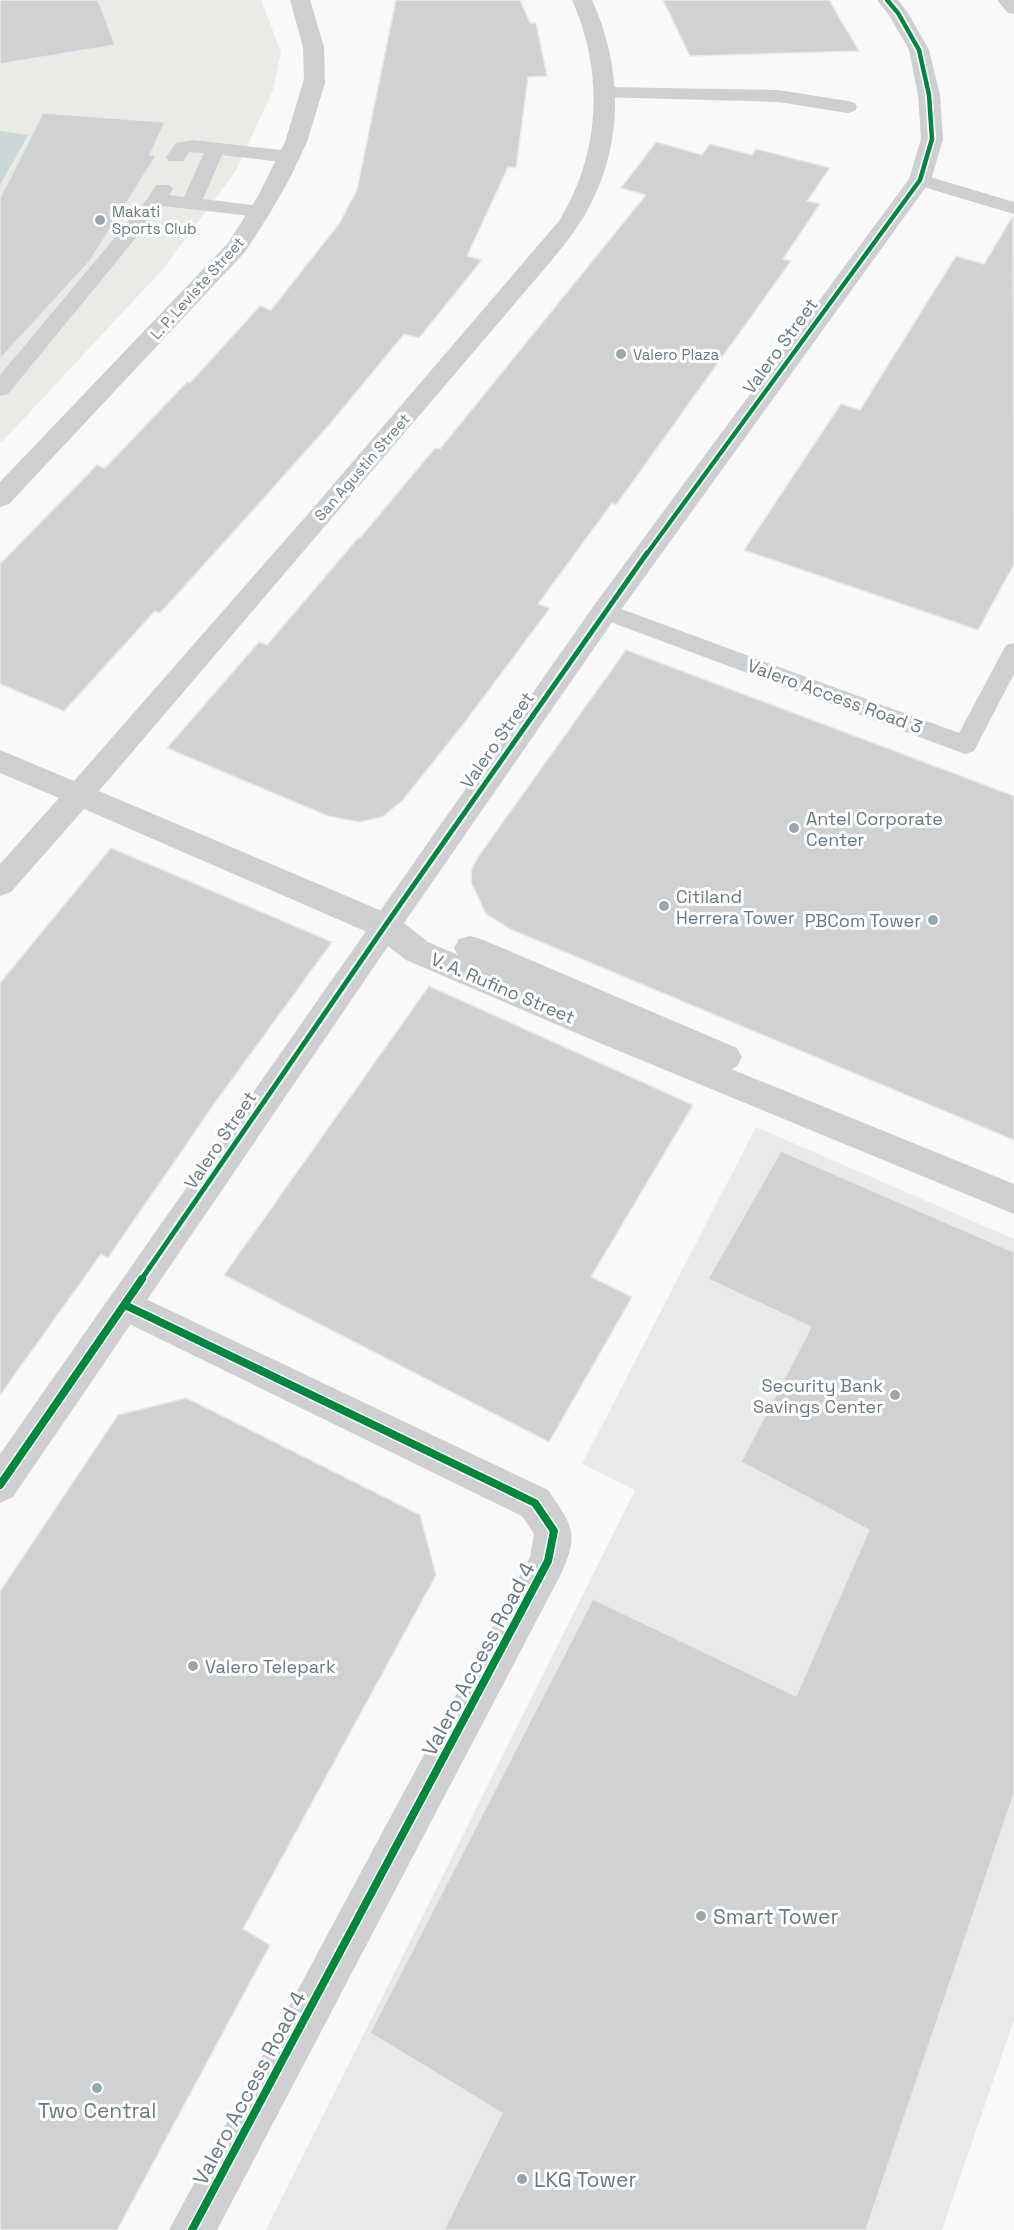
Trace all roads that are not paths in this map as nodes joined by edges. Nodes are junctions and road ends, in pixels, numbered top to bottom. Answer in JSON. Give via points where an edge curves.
{"nodes":[{"id":1,"x":300,"y":0,"type":"edge"},
{"id":2,"x":582,"y":0,"type":"edge"},
{"id":3,"x":887,"y":0,"type":"edge"},
{"id":4,"x":1006,"y":0,"type":"edge"},
{"id":5,"x":1014,"y":9,"type":"edge"},
{"id":6,"x":606,"y":93,"type":"junction"},
{"id":7,"x":848,"y":107,"type":"dead end"},
{"id":8,"x":215,"y":149,"type":"junction"},
{"id":9,"x":176,"y":157,"type":"dead end"},
{"id":10,"x":290,"y":157,"type":"junction"},
{"id":11,"x":920,"y":180,"type":"junction"},
{"id":12,"x":191,"y":204,"type":"junction"},
{"id":13,"x":1014,"y":208,"type":"edge"},
{"id":14,"x":261,"y":211,"type":"junction"},
{"id":15,"x":0,"y":389,"type":"edge"},
{"id":16,"x":0,"y":498,"type":"edge"},
{"id":17,"x":606,"y":611,"type":"junction"},
{"id":18,"x":1014,"y":651,"type":"edge"},
{"id":19,"x":0,"y":761,"type":"edge"},
{"id":20,"x":78,"y":796,"type":"junction"},
{"id":21,"x":0,"y":884,"type":"edge"},
{"id":22,"x":385,"y":926,"type":"junction"},
{"id":23,"x":1014,"y":1178,"type":"edge"},
{"id":24,"x":1014,"y":1199,"type":"edge"},
{"id":25,"x":125,"y":1305,"type":"junction"},
{"id":26,"x":0,"y":1485,"type":"edge"},
{"id":27,"x":192,"y":2230,"type":"edge"}],
"edges":[{"from":1,"to":10,"type":"street","name":"L. P. Leviste Street","via":[[312,38],[315,77]]},
{"from":2,"to":6,"type":"street","name":"San Agustin Street","via":[[604,69]]},
{"from":3,"to":11,"type":"street","name":"Valero Street","via":[[919,50],[929,95],[932,138]]},
{"from":4,"to":5,"type":"lane"},
{"from":6,"to":7,"type":"lane","via":[[778,96]]},
{"from":6,"to":20,"type":"street","name":"San Agustin Street","via":[[595,166],[579,207],[543,256]]},
{"from":8,"to":9,"type":"lane","via":[[183,147]]},
{"from":8,"to":10,"type":"lane"},
{"from":8,"to":12,"type":"lane"},
{"from":10,"to":14,"type":"street","name":"L. P. Leviste Street"},
{"from":11,"to":13,"type":"lane"},
{"from":11,"to":17,"type":"street","name":"Valero Street"},
{"from":12,"to":14,"type":"lane"},
{"from":12,"to":15,"type":"lane","via":[[160,194]]},
{"from":14,"to":16,"type":"street","name":"L. P. Leviste Street","via":[[237,247]]},
{"from":17,"to":18,"type":"lane","name":"Valero Access Road 3","via":[[965,745]]},
{"from":17,"to":22,"type":"street","name":"Valero Street"},
{"from":19,"to":20,"type":"street","name":"V. A. Rufino Street"},
{"from":20,"to":21,"type":"street","name":"San Agustin Street"},
{"from":20,"to":22,"type":"street","name":"V. A. Rufino Street"},
{"from":22,"to":23,"type":"street","via":[[429,931]]},
{"from":22,"to":24,"type":"street","name":"V. A. Rufino Street","via":[[417,951]]},
{"from":22,"to":25,"type":"street","name":"Valero Street"},
{"from":25,"to":26,"type":"street","name":"Valero Street"},
{"from":25,"to":27,"type":"street","name":"Valero Access Road 4","via":[[535,1503],[554,1531],[549,1561]]}]}
